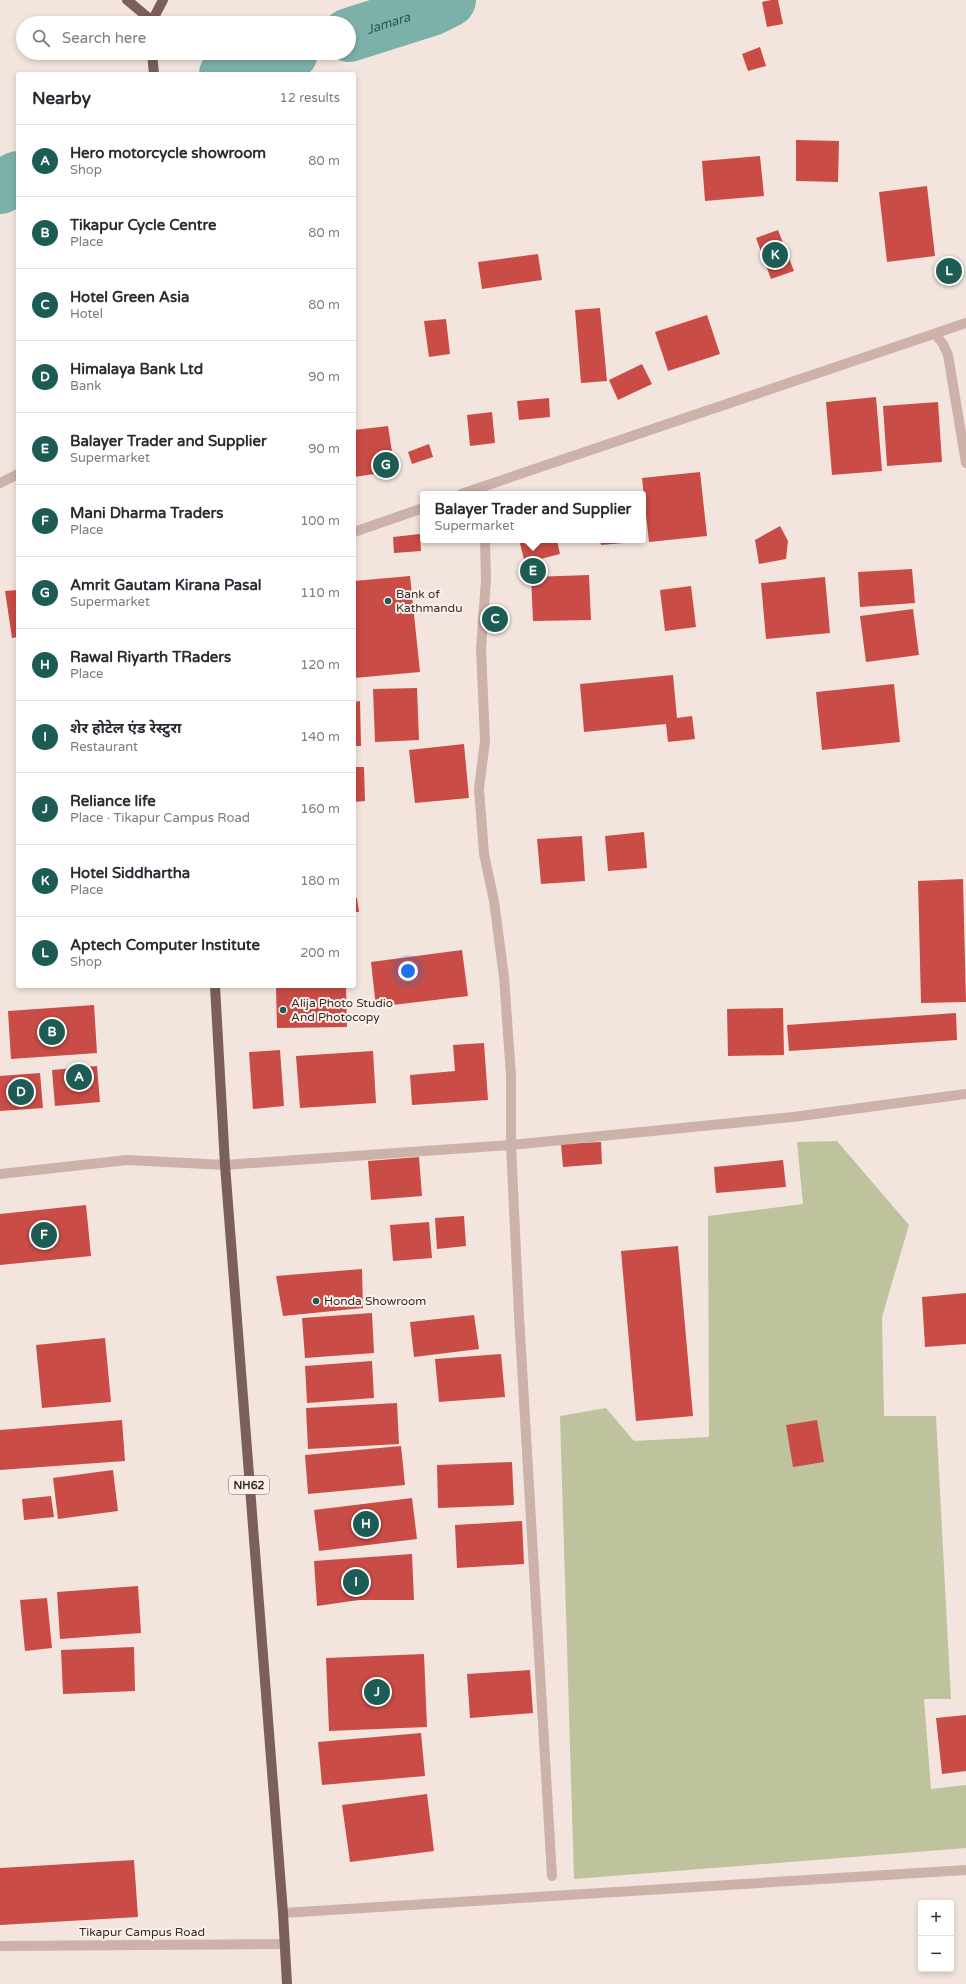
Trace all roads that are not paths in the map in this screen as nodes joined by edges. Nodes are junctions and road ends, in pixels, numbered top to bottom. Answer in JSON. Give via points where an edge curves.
{"nodes":[{"id":1,"x":127,"y":0,"type":"edge"},
{"id":2,"x":163,"y":0,"type":"edge"},
{"id":3,"x":144,"y":16,"type":"edge"},
{"id":4,"x":154,"y":16,"type":"edge"},
{"id":5,"x":153,"y":60,"type":"edge"},
{"id":6,"x":154,"y":72,"type":"edge"},
{"id":7,"x":966,"y":323,"type":"edge"},
{"id":8,"x":935,"y":334,"type":"junction"},
{"id":9,"x":966,"y":463,"type":"edge"},
{"id":10,"x":16,"y":475,"type":"edge"},
{"id":11,"x":0,"y":483,"type":"edge"},
{"id":12,"x":484,"y":490,"type":"edge"},
{"id":13,"x":420,"y":509,"type":"edge"},
{"id":14,"x":356,"y":531,"type":"edge"},
{"id":15,"x":485,"y":543,"type":"edge"},
{"id":16,"x":215,"y":988,"type":"edge"},
{"id":17,"x":966,"y":1094,"type":"edge"},
{"id":18,"x":511,"y":1145,"type":"junction"},
{"id":19,"x":225,"y":1165,"type":"junction"},
{"id":20,"x":0,"y":1174,"type":"edge"},
{"id":21,"x":966,"y":1870,"type":"edge"},
{"id":22,"x":552,"y":1876,"type":"dead end"},
{"id":23,"x":283,"y":1914,"type":"junction"},
{"id":24,"x":285,"y":1944,"type":"junction"},
{"id":25,"x":0,"y":1946,"type":"edge"},
{"id":26,"x":286,"y":1984,"type":"edge"}],
"edges":[{"from":1,"to":3,"type":"main road"},
{"from":2,"to":4,"type":"main road"},
{"from":5,"to":6,"type":"main road"},
{"from":7,"to":8,"type":"street"},
{"from":8,"to":9,"type":"street","via":[[948,355]]},
{"from":8,"to":12,"type":"street"},
{"from":10,"to":11,"type":"street"},
{"from":13,"to":14,"type":"street"},
{"from":15,"to":18,"type":"street","via":[[486,580],[481,649],[485,741],[479,788],[484,854],[494,900],[504,977],[511,1076]]},
{"from":16,"to":19,"type":"main road","number":"NH62"},
{"from":17,"to":18,"type":"street","via":[[793,1117]]},
{"from":18,"to":19,"type":"street"},
{"from":18,"to":22,"type":"street","via":[[519,1324]]},
{"from":19,"to":20,"type":"street","via":[[127,1160]]},
{"from":19,"to":23,"type":"main road","number":"NH62"},
{"from":21,"to":23,"type":"street"},
{"from":23,"to":24,"type":"main road","number":"NH62"},
{"from":24,"to":25,"type":"street","name":"Tikapur Campus Road"},
{"from":24,"to":26,"type":"main road","number":"NH62"}]}
